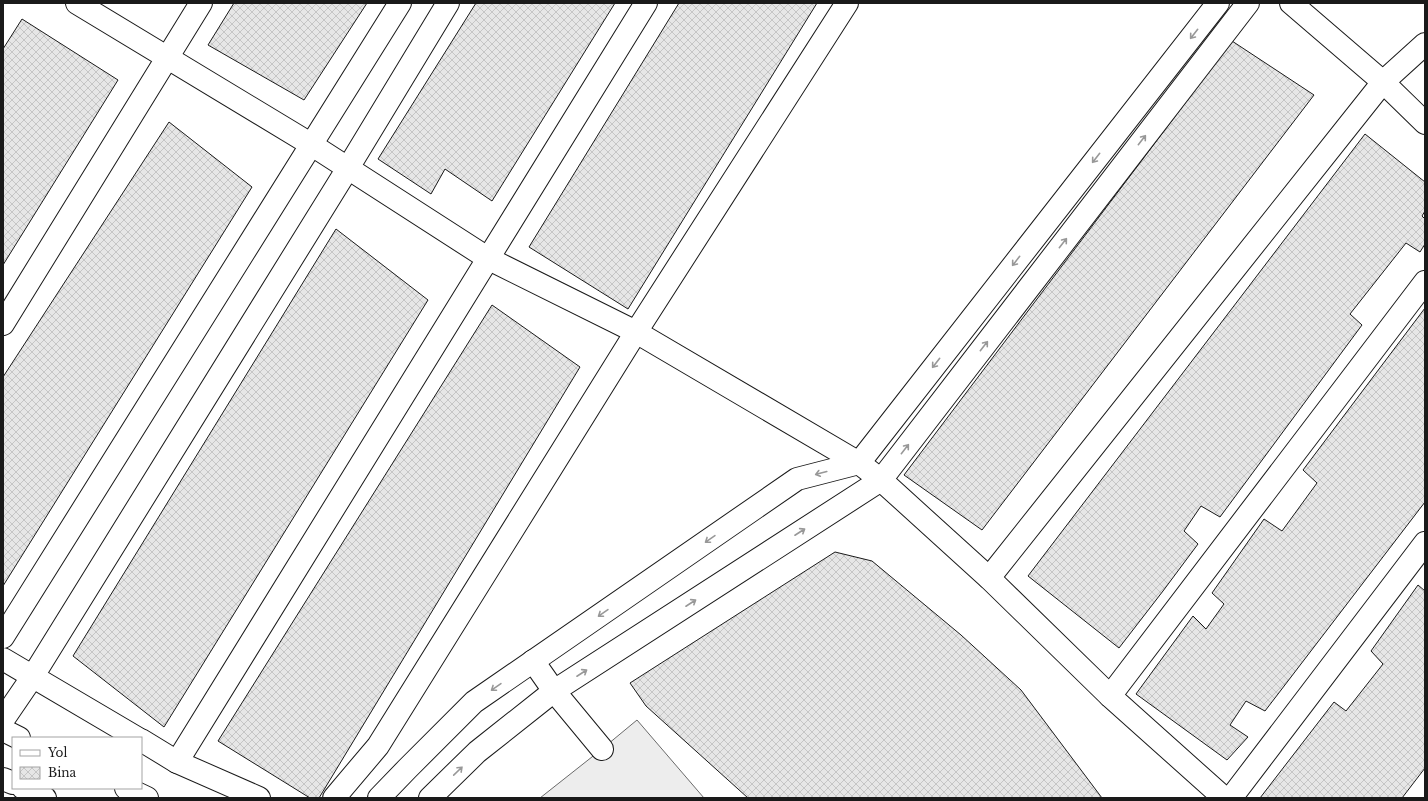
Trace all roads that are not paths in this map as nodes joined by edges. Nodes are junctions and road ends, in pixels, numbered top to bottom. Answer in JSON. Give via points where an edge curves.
{"nodes":[{"id":1,"x":77,"y":3,"type":"edge"},
{"id":2,"x":201,"y":3,"type":"edge"},
{"id":3,"x":400,"y":3,"type":"edge"},
{"id":4,"x":448,"y":3,"type":"edge"},
{"id":5,"x":646,"y":3,"type":"edge"},
{"id":6,"x":847,"y":3,"type":"edge"},
{"id":7,"x":1218,"y":3,"type":"edge"},
{"id":8,"x":1248,"y":3,"type":"edge"},
{"id":9,"x":1291,"y":3,"type":"edge"},
{"id":10,"x":1425,"y":44,"type":"edge"},
{"id":11,"x":167,"y":58,"type":"junction"},
{"id":12,"x":1383,"y":82,"type":"junction"},
{"id":13,"x":1425,"y":123,"type":"edge"},
{"id":14,"x":312,"y":145,"type":"junction"},
{"id":15,"x":348,"y":168,"type":"junction"},
{"id":16,"x":489,"y":259,"type":"junction"},
{"id":17,"x":1425,"y":282,"type":"edge"},
{"id":18,"x":3,"y":324,"type":"edge"},
{"id":19,"x":636,"y":332,"type":"junction"},
{"id":20,"x":859,"y":463,"type":"junction"},
{"id":21,"x":881,"y":480,"type":"junction"},
{"id":22,"x":1425,"y":543,"type":"edge"},
{"id":23,"x":989,"y":578,"type":"junction"},
{"id":24,"x":3,"y":637,"type":"edge"},
{"id":25,"x":3,"y":659,"type":"edge"},
{"id":26,"x":533,"y":661,"type":"junction"},
{"id":27,"x":33,"y":676,"type":"junction"},
{"id":28,"x":554,"y":691,"type":"junction"},
{"id":29,"x":1110,"y":696,"type":"junction"},
{"id":30,"x":3,"y":720,"type":"edge"},
{"id":31,"x":3,"y":730,"type":"edge"},
{"id":32,"x":17,"y":737,"type":"edge"},
{"id":33,"x":135,"y":737,"type":"edge"},
{"id":34,"x":142,"y":741,"type":"edge"},
{"id":35,"x":602,"y":749,"type":"dead end"},
{"id":36,"x":177,"y":762,"type":"junction"},
{"id":37,"x":25,"y":789,"type":"edge"},
{"id":38,"x":128,"y":789,"type":"edge"},
{"id":39,"x":45,"y":798,"type":"edge"},
{"id":40,"x":147,"y":798,"type":"edge"},
{"id":41,"x":259,"y":798,"type":"edge"},
{"id":42,"x":334,"y":798,"type":"edge"},
{"id":43,"x":379,"y":798,"type":"edge"},
{"id":44,"x":430,"y":798,"type":"edge"},
{"id":45,"x":1224,"y":798,"type":"edge"},
{"id":46,"x":1231,"y":798,"type":"edge"}],
"edges":[{"from":1,"to":11,"type":"street"},
{"from":2,"to":11,"type":"street"},
{"from":3,"to":14,"type":"street"},
{"from":4,"to":15,"type":"street"},
{"from":5,"to":16,"type":"street"},
{"from":6,"to":19,"type":"street"},
{"from":7,"to":20,"type":"street","one_way":true},
{"from":21,"to":8,"type":"street","one_way":true},
{"from":9,"to":12,"type":"street"},
{"from":10,"to":12,"type":"street"},
{"from":11,"to":14,"type":"street"},
{"from":11,"to":18,"type":"street"},
{"from":12,"to":13,"type":"street"},
{"from":12,"to":23,"type":"street"},
{"from":14,"to":15,"type":"street"},
{"from":14,"to":24,"type":"street"},
{"from":15,"to":16,"type":"street"},
{"from":15,"to":27,"type":"street"},
{"from":16,"to":19,"type":"street"},
{"from":16,"to":36,"type":"street"},
{"from":17,"to":29,"type":"street"},
{"from":19,"to":20,"type":"street"},
{"from":19,"to":42,"type":"street","via":[[378,746]]},
{"from":20,"to":21,"type":"street"},
{"from":20,"to":26,"type":"street","one_way":true,"via":[[797,479]]},
{"from":21,"to":23,"type":"street"},
{"from":28,"to":21,"type":"street","one_way":true},
{"from":22,"to":46,"type":"street"},
{"from":23,"to":29,"type":"street"},
{"from":25,"to":27,"type":"street"},
{"from":26,"to":28,"type":"street"},
{"from":26,"to":43,"type":"street","one_way":true,"via":[[474,702]]},
{"from":27,"to":30,"type":"street"},
{"from":27,"to":33,"type":"street"},
{"from":28,"to":35,"type":"street"},
{"from":44,"to":28,"type":"street","one_way":true,"via":[[477,752]]},
{"from":29,"to":45,"type":"street"},
{"from":31,"to":32,"type":"street"},
{"from":34,"to":36,"type":"street"},
{"from":36,"to":41,"type":"street"},
{"from":37,"to":39,"type":"street"},
{"from":38,"to":40,"type":"street"}]}
